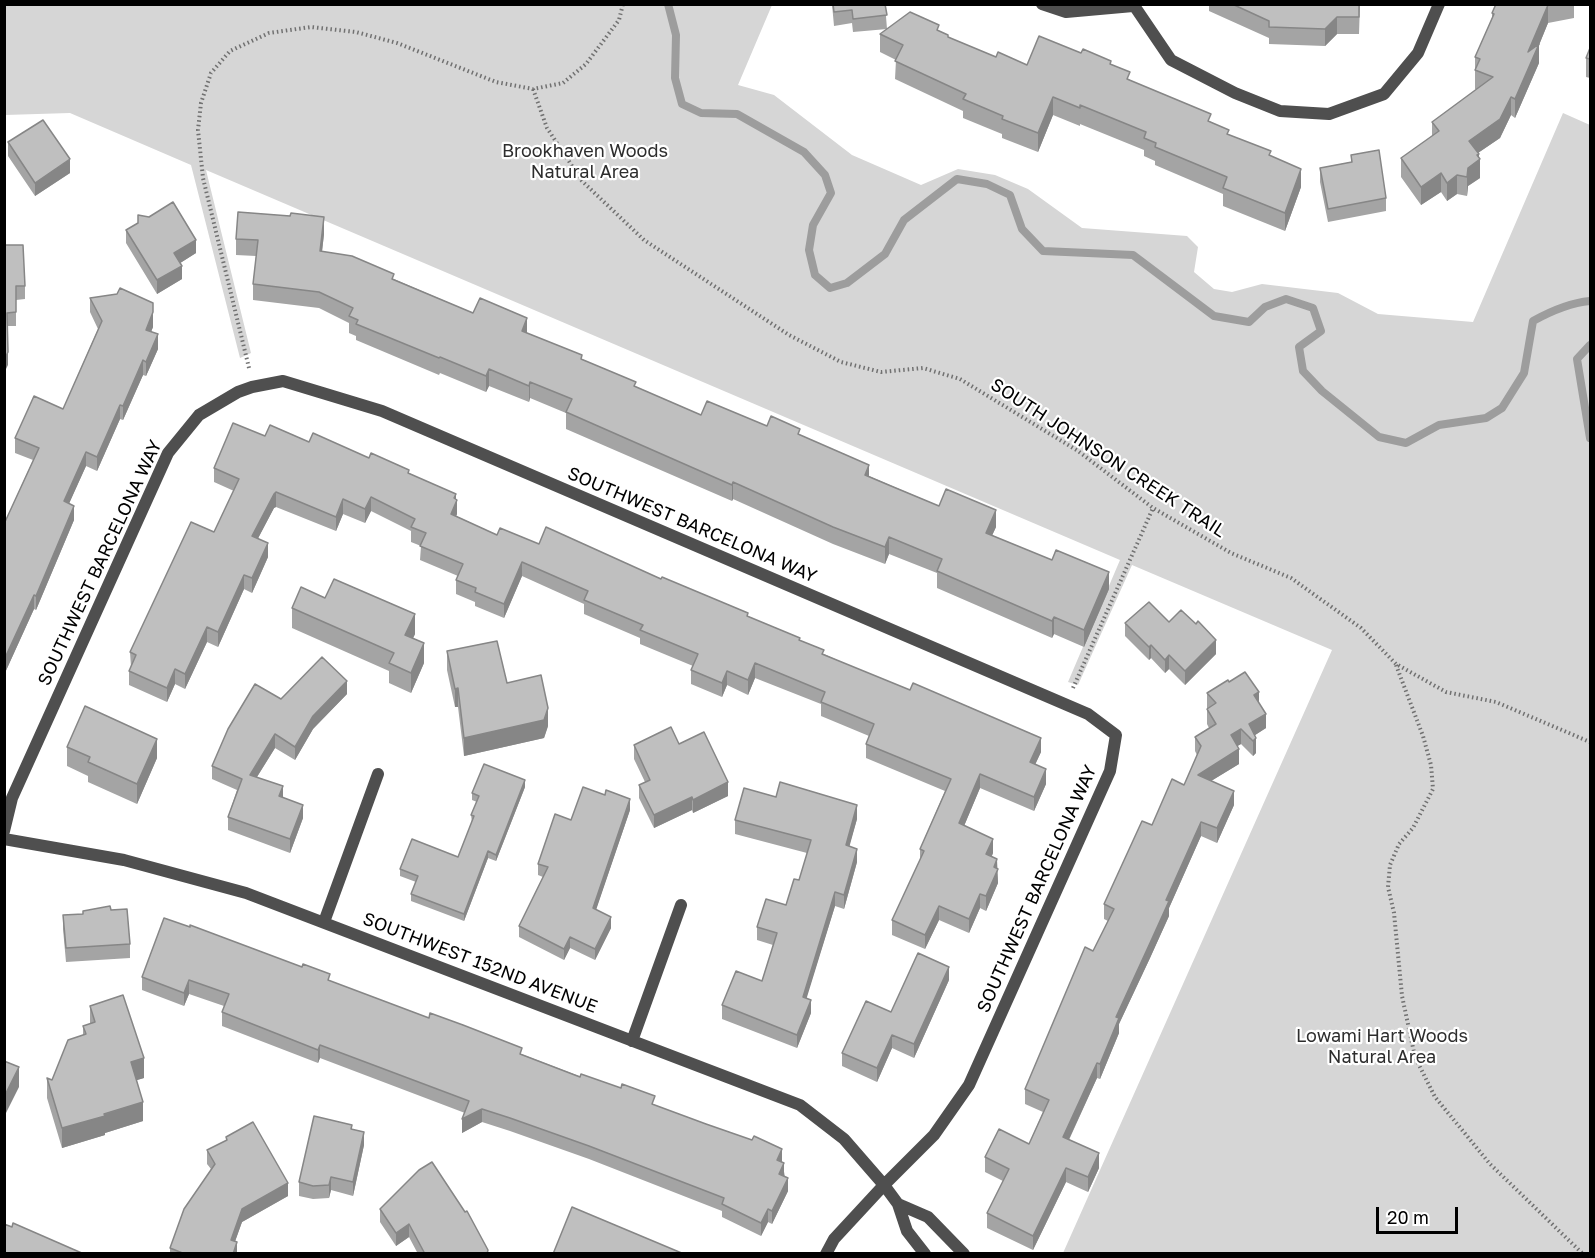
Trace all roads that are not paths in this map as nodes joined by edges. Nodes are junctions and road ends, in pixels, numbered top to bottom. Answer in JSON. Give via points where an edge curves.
{"nodes":[{"id":1,"x":1042,"y":4,"type":"edge"},
{"id":2,"x":1439,"y":4,"type":"edge"},
{"id":3,"x":1133,"y":5,"type":"edge"},
{"id":4,"x":378,"y":774,"type":"dead end"},
{"id":5,"x":4,"y":831,"type":"edge"},
{"id":6,"x":4,"y":839,"type":"edge"},
{"id":7,"x":681,"y":905,"type":"dead end"},
{"id":8,"x":324,"y":922,"type":"junction"},
{"id":9,"x":632,"y":1041,"type":"junction"},
{"id":10,"x":884,"y":1185,"type":"junction"},
{"id":11,"x":898,"y":1204,"type":"junction"},
{"id":12,"x":826,"y":1254,"type":"edge"},
{"id":13,"x":925,"y":1254,"type":"edge"},
{"id":14,"x":964,"y":1254,"type":"edge"}],
"edges":[{"from":1,"to":3,"type":"street","via":[[1066,12]]},
{"from":2,"to":3,"type":"street","via":[[1418,53],[1384,94],[1329,114],[1280,111],[1172,60]]},
{"from":4,"to":8,"type":"street"},
{"from":5,"to":10,"type":"street","name":"SOUTHWEST BARCELONA WAY","via":[[12,798],[168,453],[199,415],[238,392],[283,381],[382,411],[1088,714],[1116,735],[1110,771],[969,1085],[934,1135]]},
{"from":6,"to":8,"type":"street","name":"SOUTHWEST 152ND AVENUE","via":[[124,860],[178,874],[246,893]]},
{"from":7,"to":9,"type":"street"},
{"from":8,"to":9,"type":"street","name":"SOUTHWEST 152ND AVENUE"},
{"from":9,"to":10,"type":"street","name":"SOUTHWEST 152ND AVENUE","via":[[800,1105],[844,1139]]},
{"from":10,"to":11,"type":"street","name":"SOUTHWEST 152ND AVENUE"},
{"from":10,"to":12,"type":"street","via":[[834,1239]]},
{"from":11,"to":13,"type":"street","name":"SOUTHWEST 152ND AVENUE","via":[[906,1231]]},
{"from":11,"to":14,"type":"street","via":[[928,1217]]}]}
